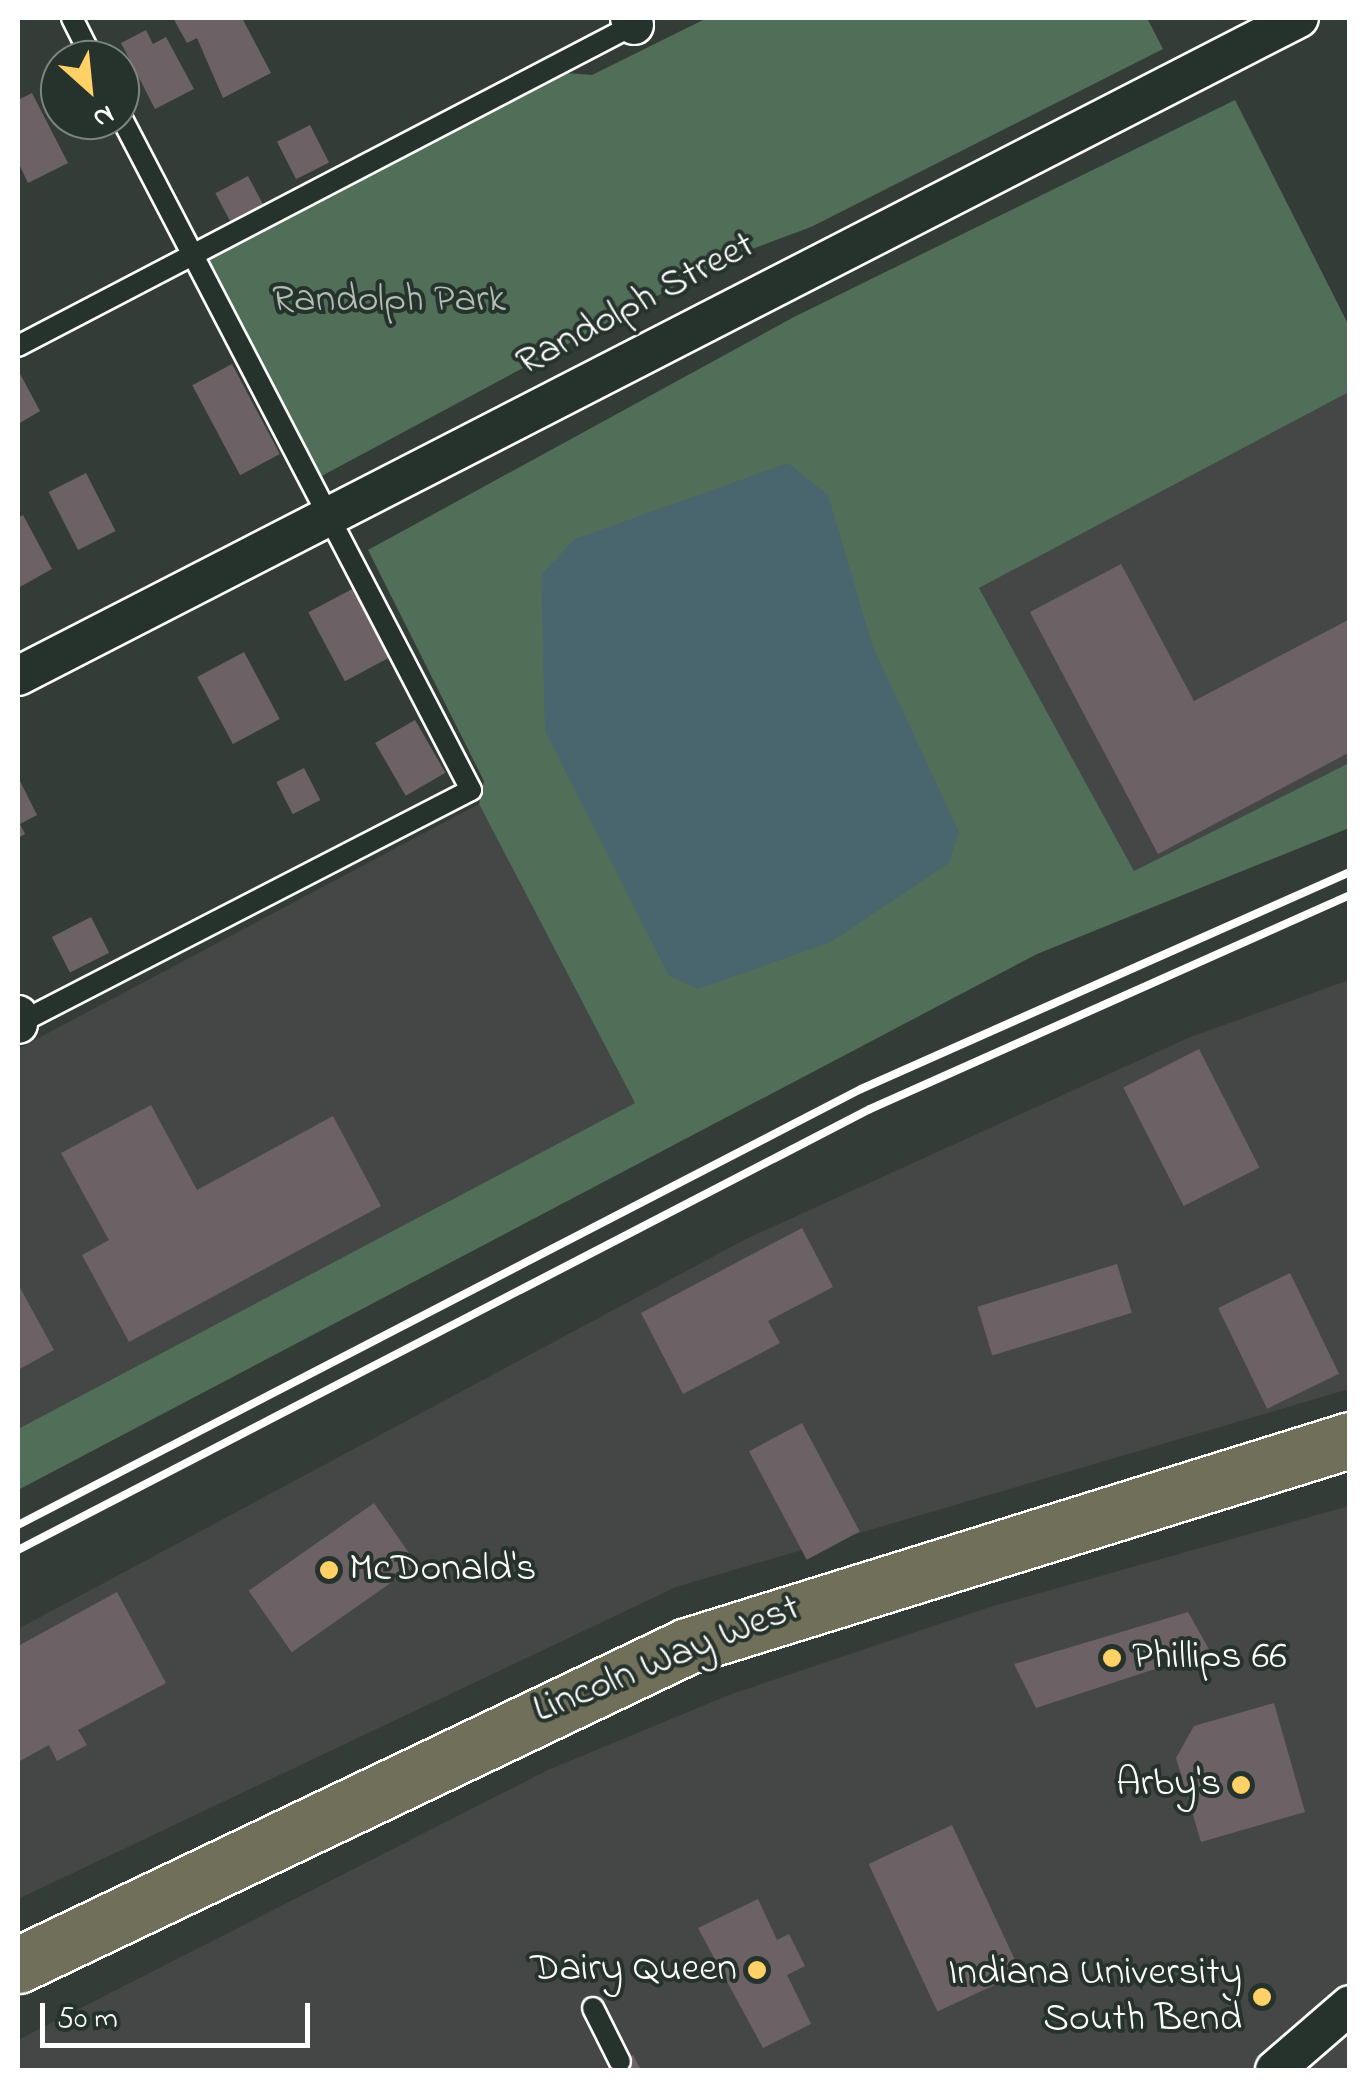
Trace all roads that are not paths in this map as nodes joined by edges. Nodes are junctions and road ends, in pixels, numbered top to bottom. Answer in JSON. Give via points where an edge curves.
{"nodes":[{"id":1,"x":1299,"y":18,"type":"edge"},
{"id":2,"x":638,"y":20,"type":"edge"},
{"id":3,"x":132,"y":140,"type":"edge"},
{"id":4,"x":189,"y":256,"type":"junction"},
{"id":5,"x":18,"y":346,"type":"edge"},
{"id":6,"x":331,"y":517,"type":"junction"},
{"id":7,"x":18,"y":676,"type":"edge"},
{"id":8,"x":19,"y":1020,"type":"edge"},
{"id":9,"x":1350,"y":1440,"type":"edge"},
{"id":10,"x":18,"y":1964,"type":"edge"},
{"id":11,"x":1350,"y":2006,"type":"edge"},
{"id":12,"x":593,"y":2008,"type":"dead end"},
{"id":13,"x":620,"y":2062,"type":"dead end"},
{"id":14,"x":1276,"y":2070,"type":"edge"}],
"edges":[{"from":1,"to":6,"type":"street","name":"Randolph Street"},
{"from":2,"to":4,"type":"lane"},
{"from":3,"to":4,"type":"lane"},
{"from":4,"to":5,"type":"lane"},
{"from":4,"to":6,"type":"lane"},
{"from":6,"to":7,"type":"street","name":"Randolph Street"},
{"from":6,"to":8,"type":"lane","via":[[471,790]]},
{"from":9,"to":10,"type":"main road","name":"Lincoln Way West","via":[[687,1646]]},
{"from":11,"to":14,"type":"street"},
{"from":12,"to":13,"type":"lane"}]}
